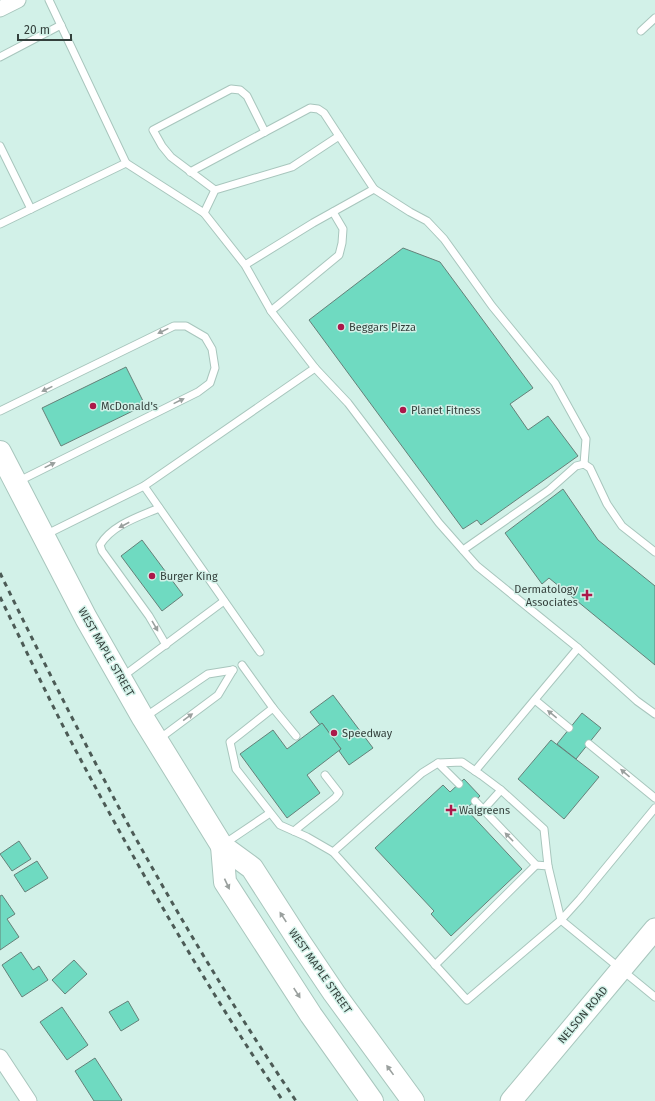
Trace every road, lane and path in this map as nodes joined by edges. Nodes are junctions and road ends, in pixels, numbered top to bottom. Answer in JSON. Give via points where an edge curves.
{"nodes":[{"id":1,"x":18,"y":0,"type":"edge"},
{"id":2,"x":49,"y":0,"type":"edge"},
{"id":3,"x":0,"y":9,"type":"edge"},
{"id":4,"x":655,"y":18,"type":"edge"},
{"id":5,"x":61,"y":25,"type":"junction"},
{"id":6,"x":641,"y":31,"type":"dead end"},
{"id":7,"x":0,"y":57,"type":"edge"},
{"id":8,"x":265,"y":132,"type":"junction"},
{"id":9,"x":339,"y":136,"type":"junction"},
{"id":10,"x":1,"y":150,"type":"edge"},
{"id":11,"x":126,"y":162,"type":"junction"},
{"id":12,"x":190,"y":172,"type":"junction"},
{"id":13,"x":374,"y":189,"type":"junction"},
{"id":14,"x":215,"y":190,"type":"junction"},
{"id":15,"x":31,"y":209,"type":"junction"},
{"id":16,"x":333,"y":212,"type":"junction"},
{"id":17,"x":204,"y":214,"type":"junction"},
{"id":18,"x":0,"y":224,"type":"edge"},
{"id":19,"x":245,"y":265,"type":"junction"},
{"id":20,"x":271,"y":311,"type":"junction"},
{"id":21,"x":315,"y":368,"type":"junction"},
{"id":22,"x":0,"y":411,"type":"edge"},
{"id":23,"x":0,"y":452,"type":"edge"},
{"id":24,"x":584,"y":464,"type":"junction"},
{"id":25,"x":15,"y":483,"type":"junction"},
{"id":26,"x":144,"y":486,"type":"junction"},
{"id":27,"x":159,"y":508,"type":"junction"},
{"id":28,"x":43,"y":536,"type":"junction"},
{"id":29,"x":463,"y":550,"type":"junction"},
{"id":30,"x":655,"y":552,"type":"edge"},
{"id":31,"x":224,"y":601,"type":"junction"},
{"id":32,"x":166,"y":645,"type":"junction"},
{"id":33,"x":578,"y":648,"type":"junction"},
{"id":34,"x":260,"y":652,"type":"dead end"},
{"id":35,"x":242,"y":665,"type":"dead end"},
{"id":36,"x":121,"y":678,"type":"junction"},
{"id":37,"x":535,"y":700,"type":"junction"},
{"id":38,"x":273,"y":708,"type":"junction"},
{"id":39,"x":655,"y":714,"type":"edge"},
{"id":40,"x":143,"y":718,"type":"junction"},
{"id":41,"x":569,"y":728,"type":"dead end"},
{"id":42,"x":296,"y":736,"type":"dead end"},
{"id":43,"x":157,"y":740,"type":"junction"},
{"id":44,"x":589,"y":744,"type":"dead end"},
{"id":45,"x":438,"y":763,"type":"junction"},
{"id":46,"x":475,"y":771,"type":"junction"},
{"id":47,"x":325,"y":775,"type":"dead end"},
{"id":48,"x":459,"y":784,"type":"dead end"},
{"id":49,"x":501,"y":790,"type":"junction"},
{"id":50,"x":655,"y":798,"type":"edge"},
{"id":51,"x":475,"y":801,"type":"dead end"},
{"id":52,"x":655,"y":808,"type":"edge"},
{"id":53,"x":483,"y":810,"type":"junction"},
{"id":54,"x":270,"y":812,"type":"junction"},
{"id":55,"x":294,"y":831,"type":"junction"},
{"id":56,"x":222,"y":846,"type":"junction"},
{"id":57,"x":333,"y":852,"type":"junction"},
{"id":58,"x":536,"y":865,"type":"junction"},
{"id":59,"x":548,"y":866,"type":"junction"},
{"id":60,"x":561,"y":920,"type":"junction"},
{"id":61,"x":655,"y":929,"type":"edge"},
{"id":62,"x":435,"y":965,"type":"junction"},
{"id":63,"x":622,"y":970,"type":"junction"},
{"id":64,"x":655,"y":996,"type":"edge"},
{"id":65,"x":0,"y":1056,"type":"edge"},
{"id":66,"x":29,"y":1101,"type":"edge"},
{"id":67,"x":372,"y":1101,"type":"edge"},
{"id":68,"x":413,"y":1101,"type":"edge"},
{"id":69,"x":511,"y":1101,"type":"edge"}],
"edges":[{"from":1,"to":3,"type":"street"},
{"from":2,"to":5,"type":"lane"},
{"from":4,"to":6,"type":"lane"},
{"from":5,"to":7,"type":"lane"},
{"from":5,"to":11,"type":"lane"},
{"from":8,"to":9,"type":"lane","via":[[310,108],[324,113]]},
{"from":8,"to":12,"type":"lane"},
{"from":8,"to":12,"type":"lane","via":[[247,96],[240,90],[231,89],[153,130],[171,157]]},
{"from":9,"to":13,"type":"lane"},
{"from":9,"to":14,"type":"lane","via":[[292,167]]},
{"from":10,"to":15,"type":"lane"},
{"from":11,"to":15,"type":"lane"},
{"from":11,"to":17,"type":"lane"},
{"from":12,"to":14,"type":"lane"},
{"from":13,"to":16,"type":"lane"},
{"from":13,"to":24,"type":"lane","via":[[427,221],[444,239],[492,306],[554,383],[586,439]]},
{"from":14,"to":17,"type":"lane"},
{"from":15,"to":18,"type":"lane"},
{"from":16,"to":19,"type":"lane"},
{"from":16,"to":20,"type":"lane","via":[[342,229],[342,243],[338,255]]},
{"from":17,"to":19,"type":"lane"},
{"from":19,"to":20,"type":"lane"},
{"from":20,"to":21,"type":"lane"},
{"from":21,"to":26,"type":"lane"},
{"from":21,"to":29,"type":"lane","via":[[348,404],[439,523]]},
{"from":25,"to":22,"type":"lane","one_way":true,"via":[[198,392],[210,383],[215,368],[212,349],[205,337],[186,326],[174,326]]},
{"from":23,"to":25,"type":"main road","name":"WEST MAPLE STREET"},
{"from":24,"to":29,"type":"lane","via":[[576,466],[549,490]]},
{"from":24,"to":30,"type":"lane","via":[[590,468],[622,526]]},
{"from":25,"to":28,"type":"main road","name":"WEST MAPLE STREET"},
{"from":26,"to":27,"type":"lane"},
{"from":26,"to":28,"type":"lane"},
{"from":27,"to":31,"type":"lane"},
{"from":27,"to":32,"type":"lane","one_way":true,"via":[[114,529],[100,545]]},
{"from":28,"to":36,"type":"main road","name":"WEST MAPLE STREET"},
{"from":29,"to":33,"type":"lane","via":[[477,566]]},
{"from":31,"to":32,"type":"lane"},
{"from":31,"to":34,"type":"lane"},
{"from":32,"to":36,"type":"lane"},
{"from":33,"to":37,"type":"lane"},
{"from":33,"to":39,"type":"lane"},
{"from":35,"to":38,"type":"lane"},
{"from":36,"to":40,"type":"main road","name":"WEST MAPLE STREET"},
{"from":41,"to":37,"type":"lane","one_way":true},
{"from":37,"to":46,"type":"lane"},
{"from":38,"to":42,"type":"lane"},
{"from":38,"to":54,"type":"lane","via":[[230,742],[236,769]]},
{"from":40,"to":43,"type":"main road","name":"WEST MAPLE STREET"},
{"from":43,"to":40,"type":"lane","one_way":true,"via":[[218,695],[233,670],[208,674]]},
{"from":43,"to":56,"type":"main road","name":"WEST MAPLE STREET"},
{"from":50,"to":44,"type":"lane","one_way":true},
{"from":45,"to":46,"type":"lane","via":[[462,762]]},
{"from":45,"to":48,"type":"lane"},
{"from":45,"to":57,"type":"lane","via":[[422,773]]},
{"from":46,"to":49,"type":"lane"},
{"from":47,"to":55,"type":"lane","via":[[339,793]]},
{"from":49,"to":53,"type":"lane"},
{"from":49,"to":59,"type":"lane","via":[[544,829]]},
{"from":51,"to":53,"type":"lane"},
{"from":52,"to":60,"type":"lane"},
{"from":58,"to":53,"type":"lane","one_way":true},
{"from":54,"to":55,"type":"lane","via":[[280,825]]},
{"from":54,"to":56,"type":"lane"},
{"from":55,"to":57,"type":"lane"},
{"from":56,"to":67,"type":"main road","name":"WEST MAPLE STREET","one_way":true,"via":[[225,882],[311,1015]]},
{"from":68,"to":56,"type":"main road","name":"WEST MAPLE STREET","one_way":true,"via":[[298,941],[252,868]]},
{"from":57,"to":62,"type":"lane"},
{"from":58,"to":59,"type":"lane"},
{"from":58,"to":62,"type":"lane"},
{"from":59,"to":60,"type":"lane"},
{"from":60,"to":62,"type":"lane","via":[[467,1000]]},
{"from":60,"to":63,"type":"lane"},
{"from":61,"to":63,"type":"street","name":"NELSON ROAD"},
{"from":63,"to":64,"type":"lane"},
{"from":63,"to":69,"type":"street","name":"NELSON ROAD"},
{"from":65,"to":66,"type":"street"}]}
